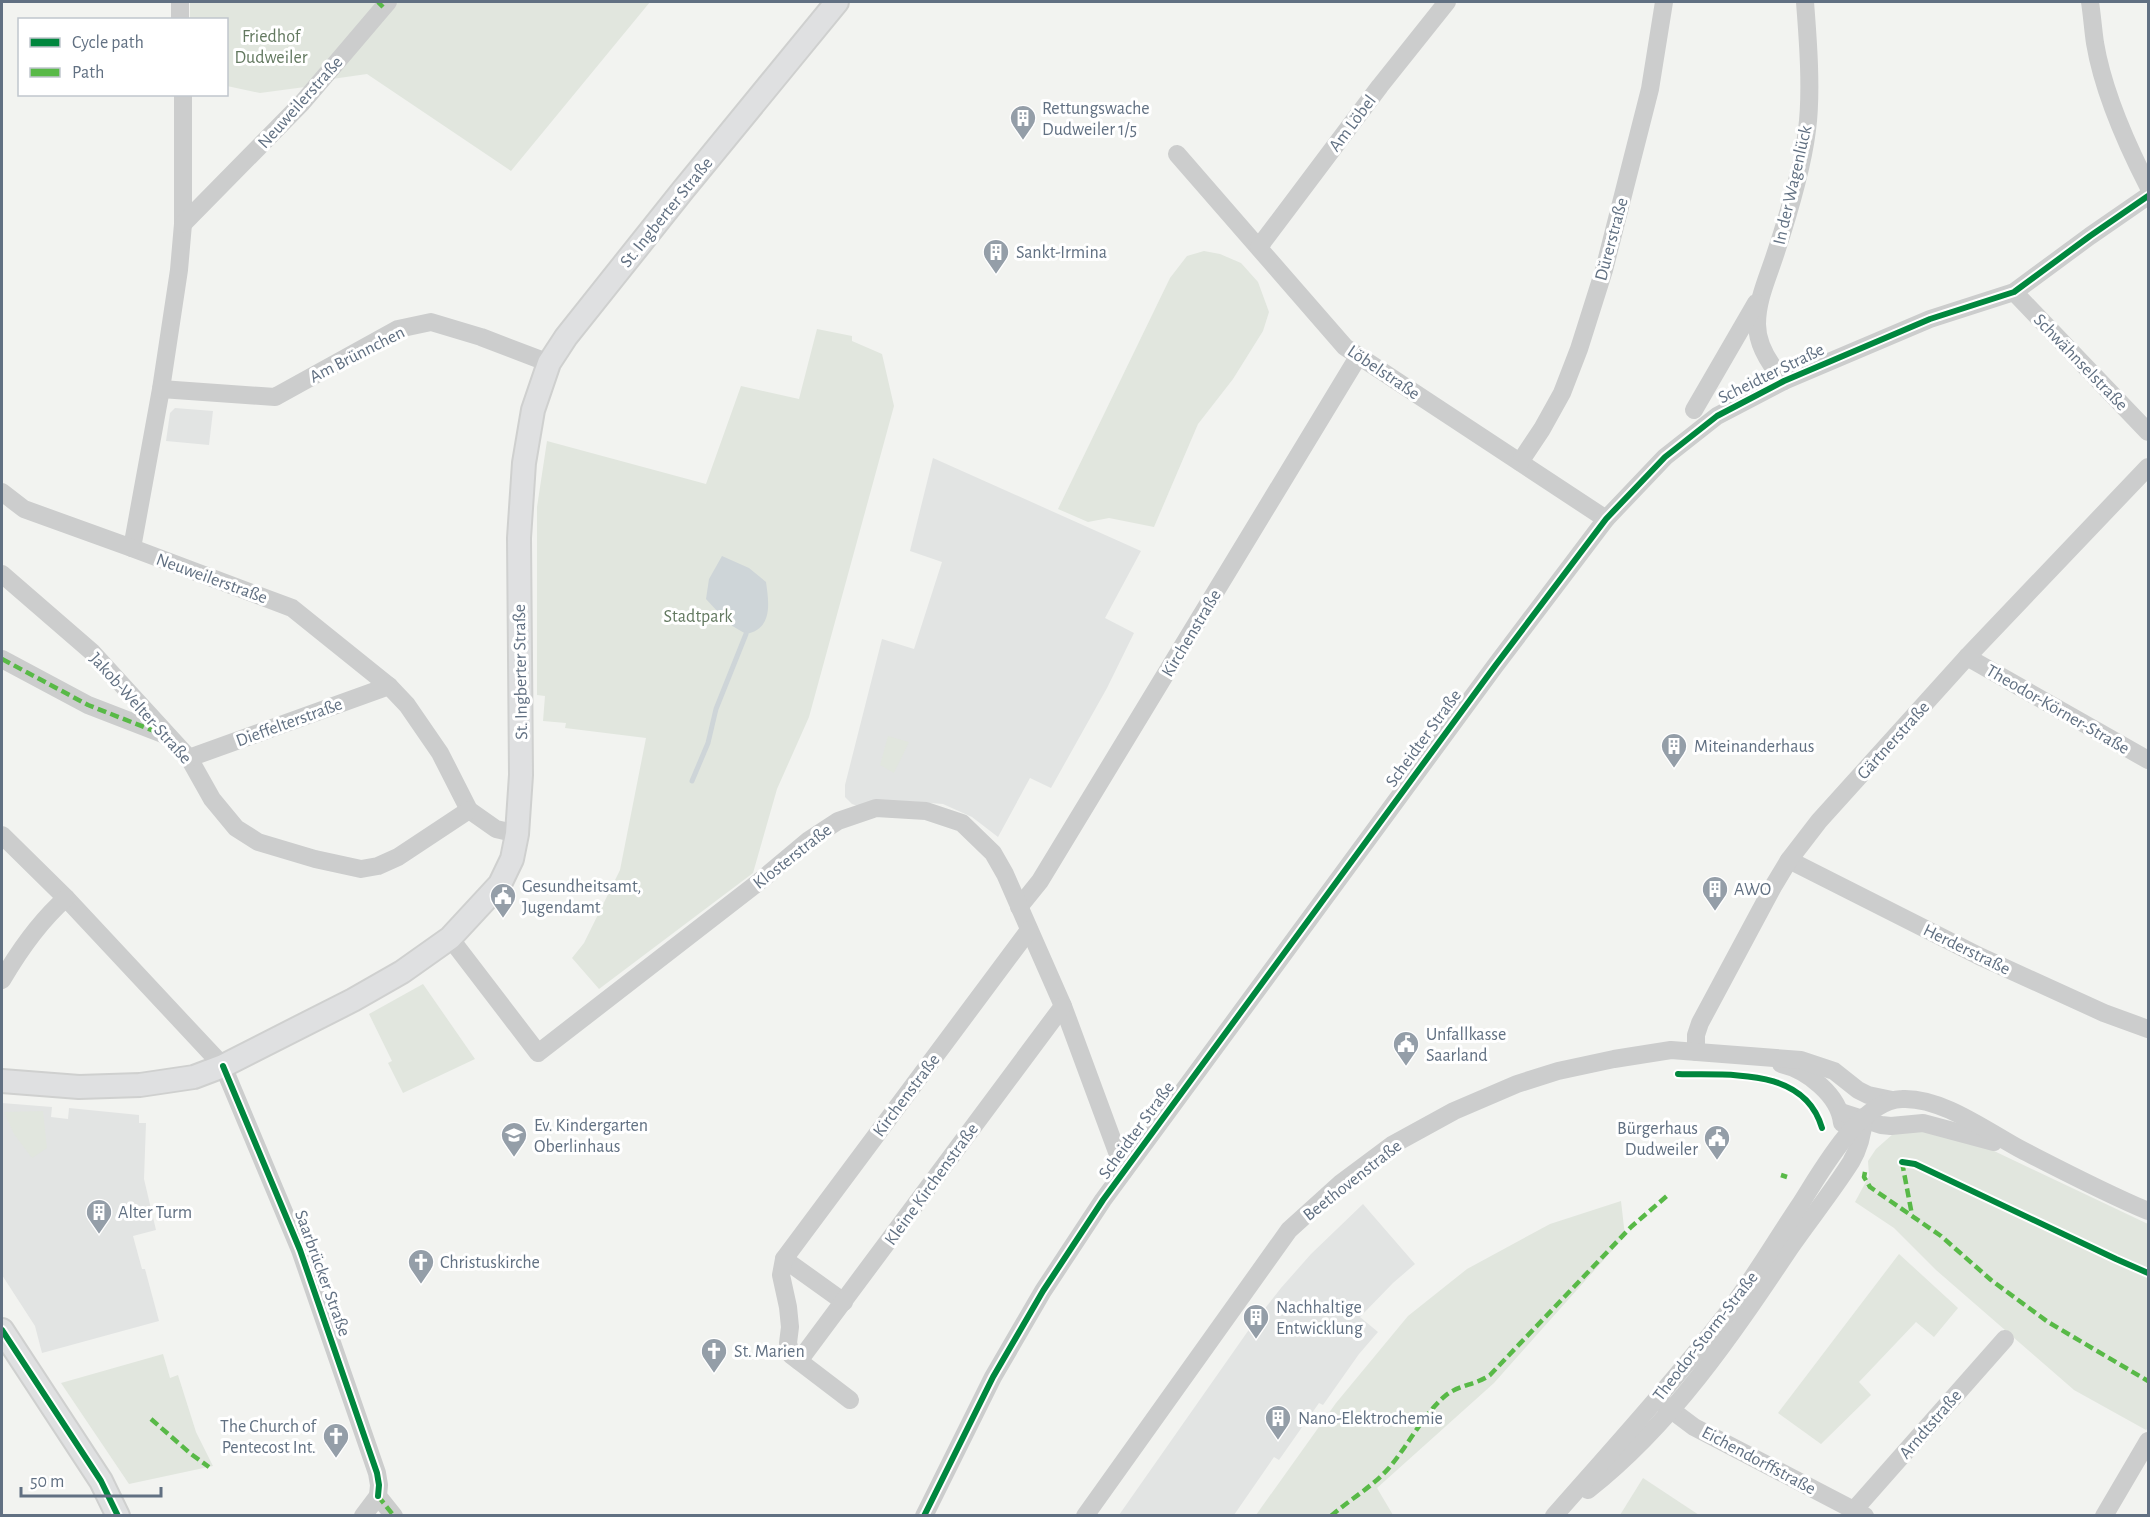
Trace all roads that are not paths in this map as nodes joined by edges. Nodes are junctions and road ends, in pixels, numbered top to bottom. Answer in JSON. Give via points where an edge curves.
{"nodes":[{"id":1,"x":180,"y":2,"type":"edge"},
{"id":2,"x":388,"y":2,"type":"edge"},
{"id":3,"x":837,"y":2,"type":"edge"},
{"id":4,"x":1447,"y":2,"type":"edge"},
{"id":5,"x":1664,"y":2,"type":"edge"},
{"id":6,"x":1805,"y":2,"type":"edge"},
{"id":7,"x":2090,"y":2,"type":"edge"},
{"id":8,"x":180,"y":18,"type":"edge"},
{"id":9,"x":183,"y":96,"type":"edge"},
{"id":10,"x":1177,"y":154,"type":"dead end"},
{"id":11,"x":2148,"y":186,"type":"edge"},
{"id":12,"x":2148,"y":196,"type":"edge"},
{"id":13,"x":183,"y":224,"type":"junction"},
{"id":14,"x":1259,"y":247,"type":"junction"},
{"id":15,"x":2014,"y":292,"type":"junction"},
{"id":16,"x":1761,"y":294,"type":"junction"},
{"id":17,"x":1358,"y":357,"type":"junction"},
{"id":18,"x":549,"y":363,"type":"junction"},
{"id":19,"x":1784,"y":381,"type":"junction"},
{"id":20,"x":161,"y":389,"type":"junction"},
{"id":21,"x":1694,"y":410,"type":"dead end"},
{"id":22,"x":2148,"y":432,"type":"edge"},
{"id":23,"x":1520,"y":462,"type":"junction"},
{"id":24,"x":2148,"y":466,"type":"edge"},
{"id":25,"x":2,"y":492,"type":"edge"},
{"id":26,"x":1606,"y":519,"type":"junction"},
{"id":27,"x":132,"y":548,"type":"junction"},
{"id":28,"x":2,"y":574,"type":"edge"},
{"id":29,"x":1967,"y":657,"type":"junction"},
{"id":30,"x":2,"y":659,"type":"edge"},
{"id":31,"x":389,"y":686,"type":"junction"},
{"id":32,"x":167,"y":736,"type":"junction"},
{"id":33,"x":189,"y":758,"type":"junction"},
{"id":34,"x":2148,"y":760,"type":"edge"},
{"id":35,"x":469,"y":810,"type":"junction"},
{"id":36,"x":517,"y":834,"type":"junction"},
{"id":37,"x":2,"y":836,"type":"edge"},
{"id":38,"x":1789,"y":860,"type":"junction"},
{"id":39,"x":66,"y":898,"type":"junction"},
{"id":40,"x":1019,"y":907,"type":"junction"},
{"id":41,"x":1029,"y":930,"type":"junction"},
{"id":42,"x":450,"y":938,"type":"junction"},
{"id":43,"x":2,"y":980,"type":"edge"},
{"id":44,"x":1063,"y":1006,"type":"junction"},
{"id":45,"x":2148,"y":1029,"type":"edge"},
{"id":46,"x":1696,"y":1052,"type":"junction"},
{"id":47,"x":1752,"y":1057,"type":"junction"},
{"id":48,"x":223,"y":1066,"type":"junction"},
{"id":49,"x":2,"y":1081,"type":"edge"},
{"id":50,"x":1858,"y":1090,"type":"junction"},
{"id":51,"x":1892,"y":1100,"type":"junction"},
{"id":52,"x":1841,"y":1112,"type":"junction"},
{"id":53,"x":1864,"y":1119,"type":"junction"},
{"id":54,"x":1891,"y":1126,"type":"junction"},
{"id":55,"x":1833,"y":1150,"type":"junction"},
{"id":56,"x":2022,"y":1150,"type":"junction"},
{"id":57,"x":1851,"y":1162,"type":"junction"},
{"id":58,"x":1124,"y":1171,"type":"junction"},
{"id":59,"x":2148,"y":1211,"type":"edge"},
{"id":60,"x":784,"y":1259,"type":"junction"},
{"id":61,"x":844,"y":1302,"type":"junction"},
{"id":62,"x":2,"y":1330,"type":"edge"},
{"id":63,"x":2005,"y":1339,"type":"dead end"},
{"id":64,"x":799,"y":1361,"type":"junction"},
{"id":65,"x":1657,"y":1399,"type":"junction"},
{"id":66,"x":850,"y":1400,"type":"dead end"},
{"id":67,"x":1671,"y":1411,"type":"junction"},
{"id":68,"x":2148,"y":1441,"type":"edge"},
{"id":69,"x":378,"y":1496,"type":"junction"},
{"id":70,"x":1859,"y":1513,"type":"edge"},
{"id":71,"x":118,"y":1515,"type":"edge"},
{"id":72,"x":363,"y":1515,"type":"edge"},
{"id":73,"x":394,"y":1515,"type":"edge"},
{"id":74,"x":924,"y":1515,"type":"edge"},
{"id":75,"x":1085,"y":1515,"type":"edge"},
{"id":76,"x":1555,"y":1515,"type":"edge"},
{"id":77,"x":2104,"y":1515,"type":"edge"}],
"edges":[{"from":1,"to":8,"type":"street"},
{"from":2,"to":13,"type":"street","name":"Neuweilerstraße","via":[[302,103]]},
{"from":3,"to":18,"type":"main road","name":"St. Ingberter Straße","via":[[683,190]]},
{"from":4,"to":14,"type":"street","name":"Am Löbel"},
{"from":5,"to":23,"type":"street","name":"Dürerstraße","via":[[1650,89],[1604,270],[1562,393]]},
{"from":6,"to":16,"type":"street","name":"In der Wagenlück","via":[[1807,129],[1790,207]]},
{"from":7,"to":11,"type":"street","via":[[2095,45],[2111,101]]},
{"from":9,"to":13,"type":"street"},
{"from":10,"to":14,"type":"street","name":"Löbelstraße"},
{"from":12,"to":15,"type":"street","name":"Scheidter Straße"},
{"from":13,"to":20,"type":"street"},
{"from":14,"to":17,"type":"street","name":"Löbelstraße"},
{"from":15,"to":19,"type":"street","name":"Scheidter Straße","via":[[1930,319]]},
{"from":15,"to":22,"type":"street","name":"Schwähnselstraße"},
{"from":16,"to":19,"type":"street","name":"In der Wagenlück","via":[[1757,325],[1762,348]]},
{"from":16,"to":21,"type":"street","name":"In der Wagenlück"},
{"from":17,"to":23,"type":"street","name":"Löbelstraße"},
{"from":17,"to":40,"type":"street","name":"Kirchenstraße","via":[[1040,881]]},
{"from":18,"to":20,"type":"street","name":"Am Brünnchen","via":[[431,322],[398,329],[275,397]]},
{"from":18,"to":36,"type":"main road","name":"St. Ingberter Straße","via":[[533,410],[521,492],[521,775]]},
{"from":19,"to":26,"type":"street","name":"Scheidter Straße","via":[[1717,416],[1665,458]]},
{"from":20,"to":27,"type":"street"},
{"from":23,"to":26,"type":"street","name":"Löbelstraße"},
{"from":24,"to":29,"type":"street","name":"Gärtnerstraße"},
{"from":25,"to":27,"type":"street","name":"Neuweilerstraße","via":[[24,509]]},
{"from":26,"to":58,"type":"street","name":"Scheidter Straße"},
{"from":27,"to":31,"type":"street","name":"Neuweilerstraße","via":[[291,608]]},
{"from":28,"to":32,"type":"street","name":"Jakob-Welter-Straße","via":[[92,652]]},
{"from":29,"to":34,"type":"street","name":"Theodor-Körner-Straße"},
{"from":29,"to":38,"type":"street","name":"Gärtnerstraße"},
{"from":30,"to":32,"type":"street","via":[[88,705]]},
{"from":31,"to":33,"type":"street","name":"Dieffelterstraße"},
{"from":31,"to":35,"type":"street","name":"Neuweilerstraße","via":[[440,753]]},
{"from":32,"to":33,"type":"street","name":"Jakob-Welter-Straße"},
{"from":33,"to":35,"type":"street","name":"Jakob-Welter-Straße","via":[[212,799],[236,828],[258,842],[361,869],[398,857]]},
{"from":35,"to":36,"type":"street","name":"Neuweilerstraße","via":[[496,829]]},
{"from":36,"to":42,"type":"main road","name":"St. Ingberter Straße","via":[[512,860],[500,884]]},
{"from":37,"to":39,"type":"street","name":"Saarbrücker Straße"},
{"from":38,"to":45,"type":"street","name":"Herderstraße","via":[[1979,956]]},
{"from":38,"to":46,"type":"street","name":"Gärtnerstraße","via":[[1700,1023]]},
{"from":39,"to":43,"type":"street","via":[[43,922]]},
{"from":39,"to":48,"type":"street","name":"Saarbrücker Straße"},
{"from":40,"to":41,"type":"street","name":"Klosterstraße"},
{"from":40,"to":42,"type":"street","name":"Klosterstraße","via":[[993,853],[962,823],[926,810],[863,811],[838,821],[809,840],[538,1053]]},
{"from":41,"to":44,"type":"street","name":"Klosterstraße"},
{"from":41,"to":60,"type":"street","name":"Kirchenstraße"},
{"from":42,"to":48,"type":"main road","name":"St. Ingberter Straße","via":[[382,983]]},
{"from":44,"to":58,"type":"street","name":"Klosterstraße"},
{"from":44,"to":61,"type":"street","name":"Kleine Kirchenstraße"},
{"from":46,"to":47,"type":"street","name":"Beethovenstraße"},
{"from":46,"to":75,"type":"street","name":"Beethovenstraße","via":[[1671,1050],[1558,1071],[1454,1111],[1392,1145],[1288,1230]]},
{"from":47,"to":50,"type":"street","name":"Beethovenstraße","via":[[1815,1063],[1834,1071]]},
{"from":47,"to":52,"type":"street","name":"Beethovenstraße","via":[[1791,1066],[1812,1078]]},
{"from":48,"to":49,"type":"main road","name":"St. Ingberter Straße","via":[[194,1077],[140,1085],[79,1087]]},
{"from":48,"to":69,"type":"street","name":"Saarbrücker Straße","via":[[300,1250],[376,1473]]},
{"from":50,"to":51,"type":"street","name":"Beethovenstraße"},
{"from":50,"to":53,"type":"street"},
{"from":51,"to":53,"type":"street"},
{"from":51,"to":56,"type":"street","name":"Beethovenstraße","via":[[1920,1100],[1942,1107]]},
{"from":52,"to":53,"type":"street","name":"Beethovenstraße"},
{"from":52,"to":55,"type":"street","via":[[1842,1123]]},
{"from":53,"to":54,"type":"street","name":"Beethovenstraße"},
{"from":53,"to":55,"type":"street","name":"Theodor-Storm-Straße"},
{"from":53,"to":57,"type":"street","via":[[1859,1149]]},
{"from":54,"to":56,"type":"street","name":"Beethovenstraße","via":[[1923,1123]]},
{"from":54,"to":57,"type":"street","via":[[1878,1132]]},
{"from":55,"to":65,"type":"street","name":"Theodor-Storm-Straße","via":[[1742,1293]]},
{"from":56,"to":59,"type":"street","name":"Beethovenstraße"},
{"from":57,"to":67,"type":"street","name":"Theodor-Storm-Straße","via":[[1748,1312]]},
{"from":58,"to":74,"type":"street","name":"Scheidter Straße","via":[[1037,1301],[993,1377]]},
{"from":60,"to":61,"type":"street"},
{"from":60,"to":64,"type":"street","via":[[781,1275],[788,1307],[788,1343],[791,1355]]},
{"from":61,"to":64,"type":"street","name":"Kleine Kirchenstraße"},
{"from":62,"to":71,"type":"main road","via":[[101,1481]]},
{"from":63,"to":70,"type":"street","name":"Arndtstraße"},
{"from":64,"to":66,"type":"street"},
{"from":65,"to":67,"type":"street","name":"Eichendorffstraße"},
{"from":65,"to":76,"type":"street","name":"Theodor-Storm-Straße"},
{"from":67,"to":70,"type":"street","name":"Eichendorffstraße"},
{"from":67,"to":76,"type":"street","name":"Theodor-Storm-Straße","via":[[1617,1467]]},
{"from":68,"to":77,"type":"street"},
{"from":69,"to":72,"type":"street"},
{"from":69,"to":73,"type":"street"}]}
